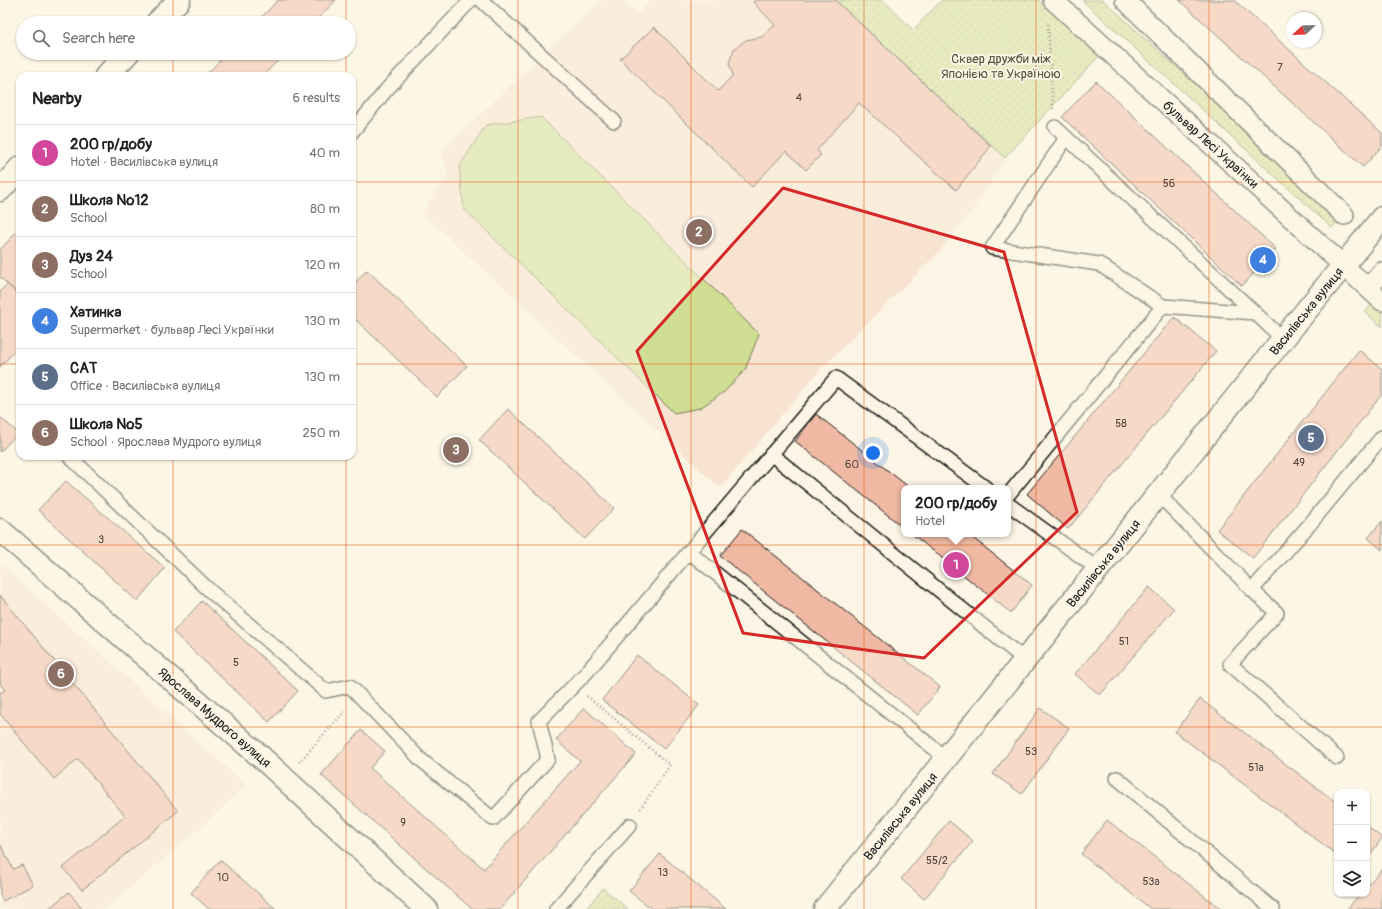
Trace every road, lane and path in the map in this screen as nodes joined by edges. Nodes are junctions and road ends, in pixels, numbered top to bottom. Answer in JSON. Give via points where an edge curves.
{"nodes":[{"id":1,"x":179,"y":0,"type":"edge"},
{"id":2,"x":471,"y":0,"type":"edge"},
{"id":3,"x":480,"y":0,"type":"edge"},
{"id":4,"x":1053,"y":0,"type":"edge"},
{"id":5,"x":1125,"y":0,"type":"edge"},
{"id":6,"x":164,"y":16,"type":"edge"},
{"id":7,"x":1048,"y":24,"type":"dead end"},
{"id":8,"x":121,"y":60,"type":"edge"},
{"id":9,"x":110,"y":72,"type":"edge"},
{"id":10,"x":614,"y":121,"type":"dead end"},
{"id":11,"x":356,"y":127,"type":"edge"},
{"id":12,"x":1055,"y":127,"type":"joint"},
{"id":13,"x":1066,"y":138,"type":"junction"},
{"id":14,"x":16,"y":172,"type":"edge"},
{"id":15,"x":0,"y":190,"type":"edge"},
{"id":16,"x":1344,"y":215,"type":"dead end"},
{"id":17,"x":1382,"y":218,"type":"edge"},
{"id":18,"x":1343,"y":265,"type":"junction"},
{"id":19,"x":1382,"y":272,"type":"edge"},
{"id":20,"x":1368,"y":288,"type":"junction"},
{"id":21,"x":1382,"y":301,"type":"edge"},
{"id":22,"x":1163,"y":306,"type":"junction"},
{"id":23,"x":1255,"y":313,"type":"junction"},
{"id":24,"x":1283,"y":339,"type":"junction"},
{"id":25,"x":1382,"y":437,"type":"edge"},
{"id":26,"x":771,"y":454,"type":"junction"},
{"id":27,"x":73,"y":460,"type":"edge"},
{"id":28,"x":982,"y":485,"type":"edge"},
{"id":29,"x":1011,"y":491,"type":"edge"},
{"id":30,"x":1158,"y":494,"type":"junction"},
{"id":31,"x":1011,"y":506,"type":"edge"},
{"id":32,"x":0,"y":530,"type":"edge"},
{"id":33,"x":689,"y":552,"type":"junction"},
{"id":34,"x":1098,"y":569,"type":"junction"},
{"id":35,"x":1252,"y":590,"type":"junction"},
{"id":36,"x":1025,"y":660,"type":"junction"},
{"id":37,"x":574,"y":685,"type":"junction"},
{"id":38,"x":360,"y":696,"type":"junction"},
{"id":39,"x":946,"y":758,"type":"junction"},
{"id":40,"x":1337,"y":758,"type":"dead end"},
{"id":41,"x":284,"y":778,"type":"junction"},
{"id":42,"x":1117,"y":778,"type":"dead end"},
{"id":43,"x":630,"y":825,"type":"joint"},
{"id":44,"x":426,"y":909,"type":"edge"},
{"id":45,"x":556,"y":909,"type":"edge"},
{"id":46,"x":825,"y":909,"type":"edge"},
{"id":47,"x":1273,"y":909,"type":"edge"}],
"edges":[{"from":1,"to":6,"type":"street"},
{"from":2,"to":11,"type":"lane","via":[[388,88]]},
{"from":3,"to":10,"type":"lane"},
{"from":4,"to":18,"type":"street","name":"бульвар Лесі Українки"},
{"from":5,"to":16,"type":"street"},
{"from":7,"to":12,"type":"path"},
{"from":8,"to":9,"type":"street"},
{"from":12,"to":13,"type":"lane"},
{"from":13,"to":22,"type":"lane","via":[[992,248],[1099,264]]},
{"from":13,"to":23,"type":"lane"},
{"from":14,"to":15,"type":"street"},
{"from":17,"to":18,"type":"street","name":"Василівська вулиця"},
{"from":18,"to":20,"type":"street","name":"бульвар Лесі Українки"},
{"from":18,"to":24,"type":"street","name":"Василівська вулиця"},
{"from":19,"to":20,"type":"street"},
{"from":20,"to":21,"type":"street","name":"бульвар Лесі Українки"},
{"from":22,"to":23,"type":"lane"},
{"from":22,"to":29,"type":"lane"},
{"from":23,"to":24,"type":"lane"},
{"from":24,"to":30,"type":"street","name":"Василівська вулиця"},
{"from":25,"to":35,"type":"lane"},
{"from":26,"to":28,"type":"lane","via":[[836,378]]},
{"from":26,"to":33,"type":"lane"},
{"from":26,"to":36,"type":"lane"},
{"from":27,"to":38,"type":"lane","via":[[209,590],[326,691],[350,686]]},
{"from":30,"to":34,"type":"street","name":"Василівська вулиця"},
{"from":30,"to":35,"type":"lane"},
{"from":31,"to":34,"type":"lane"},
{"from":32,"to":41,"type":"street","name":"Ярослава Мудрого вулиця"},
{"from":33,"to":37,"type":"lane"},
{"from":33,"to":39,"type":"lane"},
{"from":34,"to":36,"type":"street","name":"Василівська вулиця"},
{"from":35,"to":40,"type":"lane","via":[[1277,613],[1230,664]]},
{"from":36,"to":39,"type":"street","name":"Василівська вулиця"},
{"from":37,"to":38,"type":"lane","via":[[539,721],[548,759],[493,819],[420,759]]},
{"from":37,"to":43,"type":"path","via":[[670,766]]},
{"from":38,"to":41,"type":"path"},
{"from":39,"to":46,"type":"street","name":"Василівська вулиця"},
{"from":41,"to":44,"type":"street","name":"Ярослава Мудрого вулиця"},
{"from":42,"to":47,"type":"lane"},
{"from":43,"to":45,"type":"lane"}]}
